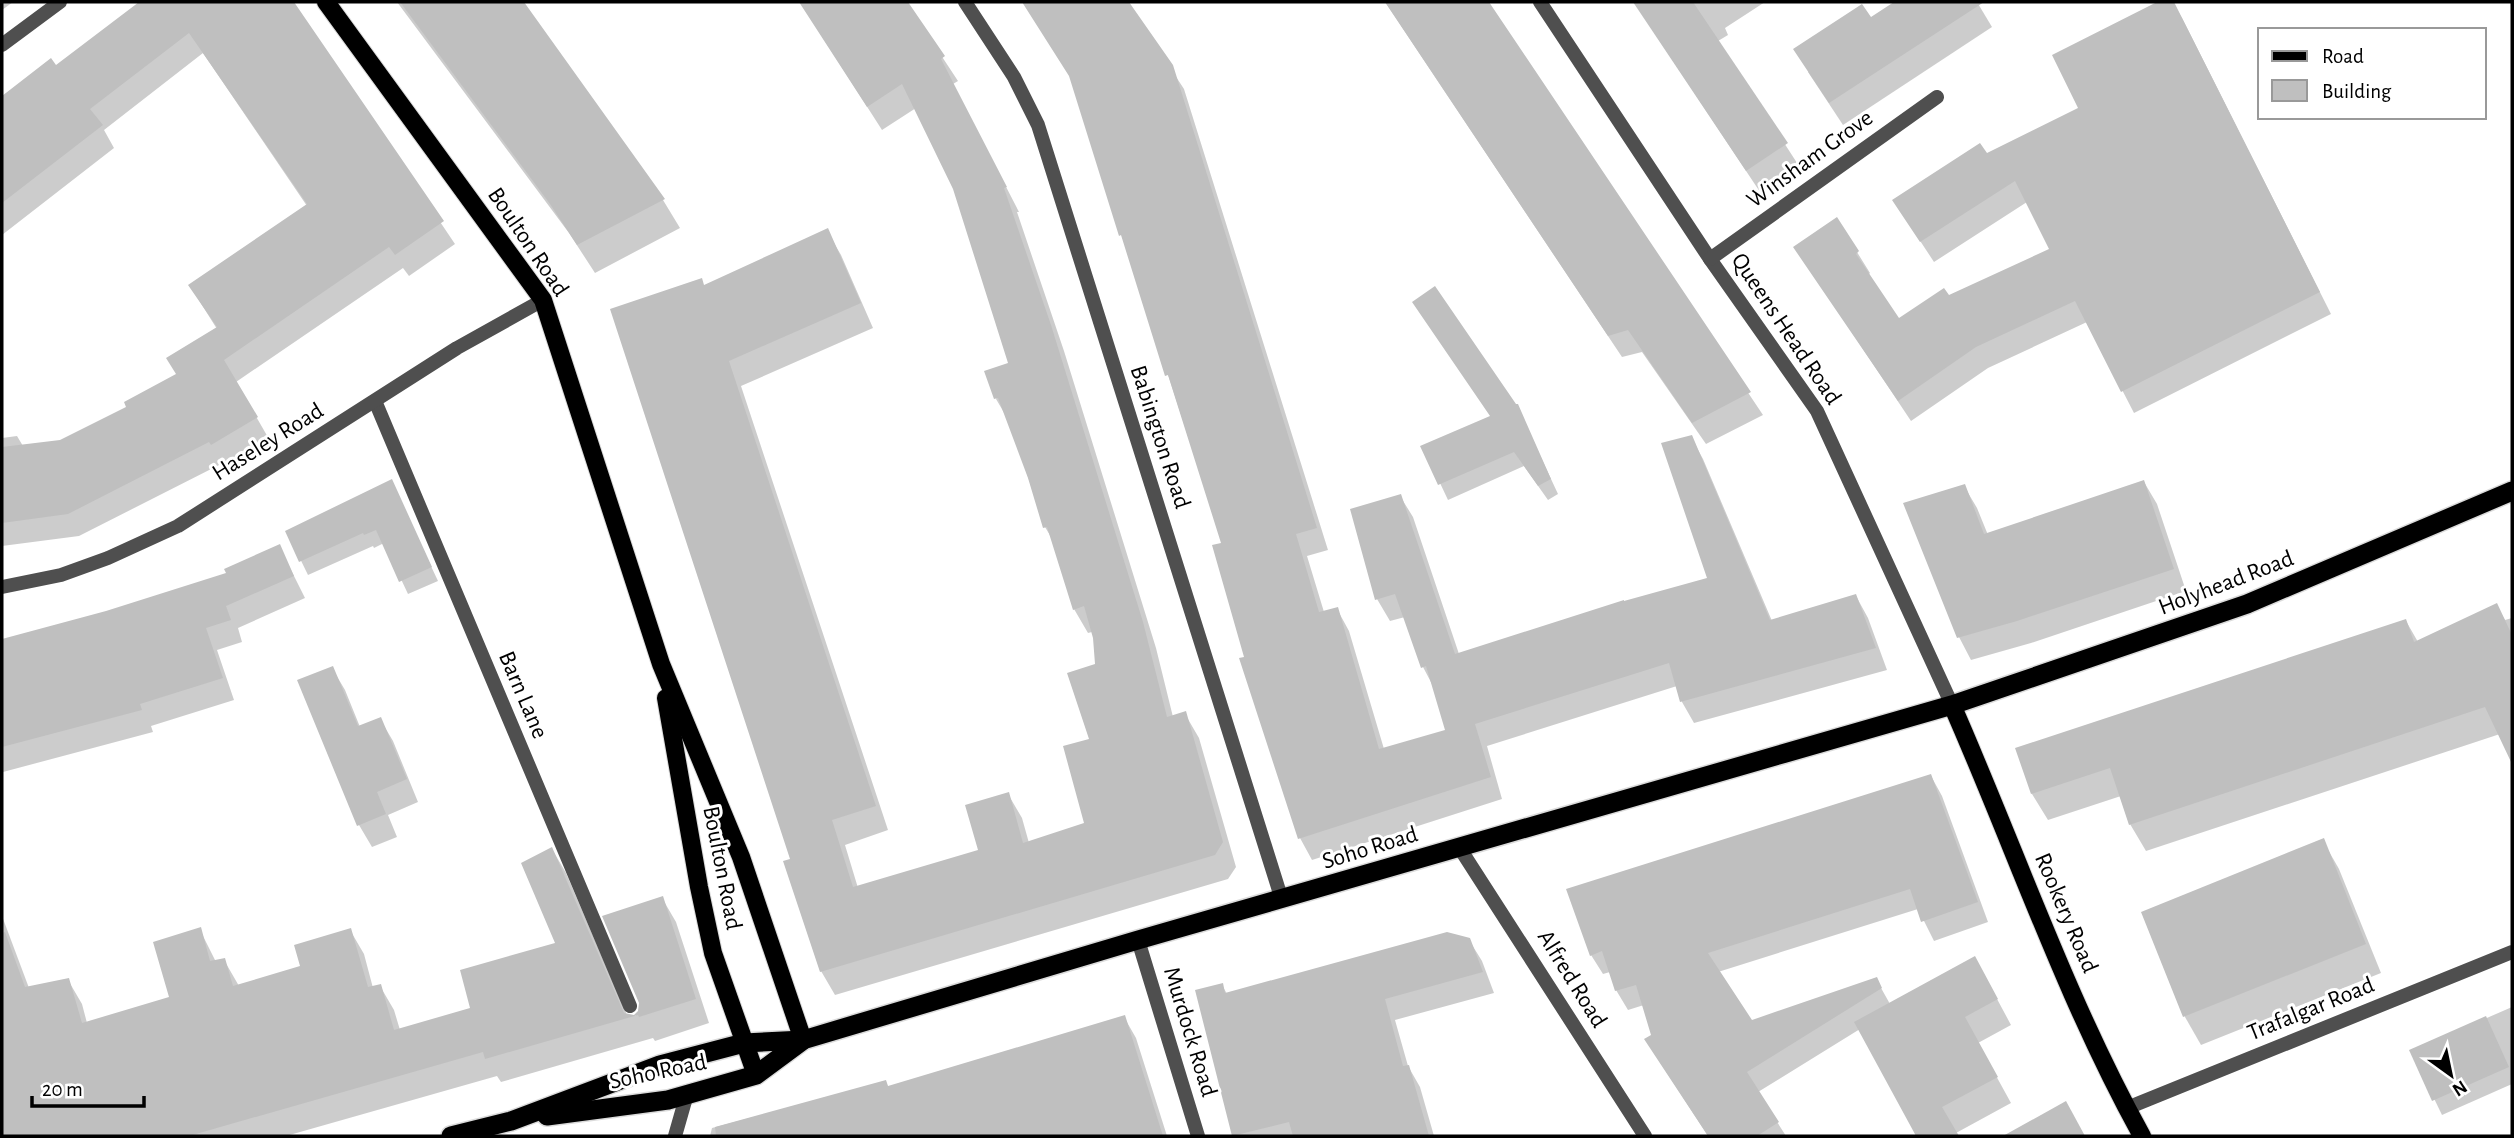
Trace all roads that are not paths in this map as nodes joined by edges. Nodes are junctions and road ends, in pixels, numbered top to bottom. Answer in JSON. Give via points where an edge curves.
{"nodes":[{"id":1,"x":60,"y":2,"type":"edge"},
{"id":2,"x":326,"y":2,"type":"edge"},
{"id":3,"x":965,"y":2,"type":"edge"},
{"id":4,"x":1540,"y":2,"type":"edge"},
{"id":5,"x":2,"y":45,"type":"edge"},
{"id":6,"x":1937,"y":97,"type":"dead end"},
{"id":7,"x":1710,"y":258,"type":"junction"},
{"id":8,"x":543,"y":300,"type":"junction"},
{"id":9,"x":375,"y":401,"type":"junction"},
{"id":10,"x":2512,"y":491,"type":"edge"},
{"id":11,"x":2,"y":587,"type":"edge"},
{"id":12,"x":661,"y":664,"type":"junction"},
{"id":13,"x":1952,"y":705,"type":"junction"},
{"id":14,"x":1459,"y":847,"type":"junction"},
{"id":15,"x":1282,"y":900,"type":"junction"},
{"id":16,"x":1138,"y":940,"type":"junction"},
{"id":17,"x":2512,"y":952,"type":"edge"},
{"id":18,"x":629,"y":1006,"type":"dead end"},
{"id":19,"x":803,"y":1040,"type":"junction"},
{"id":20,"x":744,"y":1043,"type":"junction"},
{"id":21,"x":756,"y":1075,"type":"junction"},
{"id":22,"x":687,"y":1094,"type":"junction"},
{"id":23,"x":2126,"y":1108,"type":"junction"},
{"id":24,"x":511,"y":1121,"type":"junction"},
{"id":25,"x":451,"y":1136,"type":"edge"},
{"id":26,"x":675,"y":1136,"type":"edge"},
{"id":27,"x":1198,"y":1136,"type":"edge"},
{"id":28,"x":1645,"y":1136,"type":"edge"},
{"id":29,"x":2142,"y":1136,"type":"edge"}],
"edges":[{"from":1,"to":5,"type":"street"},
{"from":2,"to":8,"type":"main road","name":"Boulton Road"},
{"from":3,"to":15,"type":"street","name":"Babington Road","via":[[1014,77],[1038,125]]},
{"from":4,"to":7,"type":"street","name":"Queens Head Road"},
{"from":6,"to":7,"type":"street","name":"Winsham Grove"},
{"from":7,"to":13,"type":"street","name":"Queens Head Road","via":[[1817,411]]},
{"from":8,"to":9,"type":"street","name":"Haseley Road"},
{"from":8,"to":12,"type":"main road","name":"Boulton Road"},
{"from":9,"to":11,"type":"street","name":"Haseley Road","via":[[177,526],[61,575]]},
{"from":9,"to":18,"type":"street","name":"Barn Lane"},
{"from":10,"to":13,"type":"highway","name":"Holyhead Road","via":[[2247,604]]},
{"from":12,"to":19,"type":"main road","name":"Boulton Road","via":[[741,857]]},
{"from":12,"to":20,"type":"main road","name":"Boulton Road","via":[[713,953]]},
{"from":13,"to":14,"type":"highway","name":"Soho Road"},
{"from":13,"to":23,"type":"main road","name":"Rookery Road"},
{"from":14,"to":15,"type":"highway","name":"Soho Road"},
{"from":14,"to":28,"type":"street","name":"Alfred Road"},
{"from":15,"to":16,"type":"highway","name":"Soho Road"},
{"from":16,"to":19,"type":"highway","name":"Soho Road"},
{"from":16,"to":27,"type":"street","name":"Murdock Road"},
{"from":17,"to":23,"type":"street","name":"Trafalgar Road"},
{"from":19,"to":20,"type":"highway","name":"Soho Road"},
{"from":19,"to":21,"type":"highway","name":"Soho Road"},
{"from":20,"to":21,"type":"main road","name":"Boulton Road"},
{"from":20,"to":24,"type":"highway","name":"Soho Road","via":[[660,1065]]},
{"from":21,"to":22,"type":"highway","name":"Soho Road"},
{"from":22,"to":24,"type":"highway","name":"Soho Road"},
{"from":22,"to":26,"type":"street"},
{"from":23,"to":29,"type":"main road","name":"Rookery Road"},
{"from":24,"to":25,"type":"highway","name":"Soho Road"}]}
